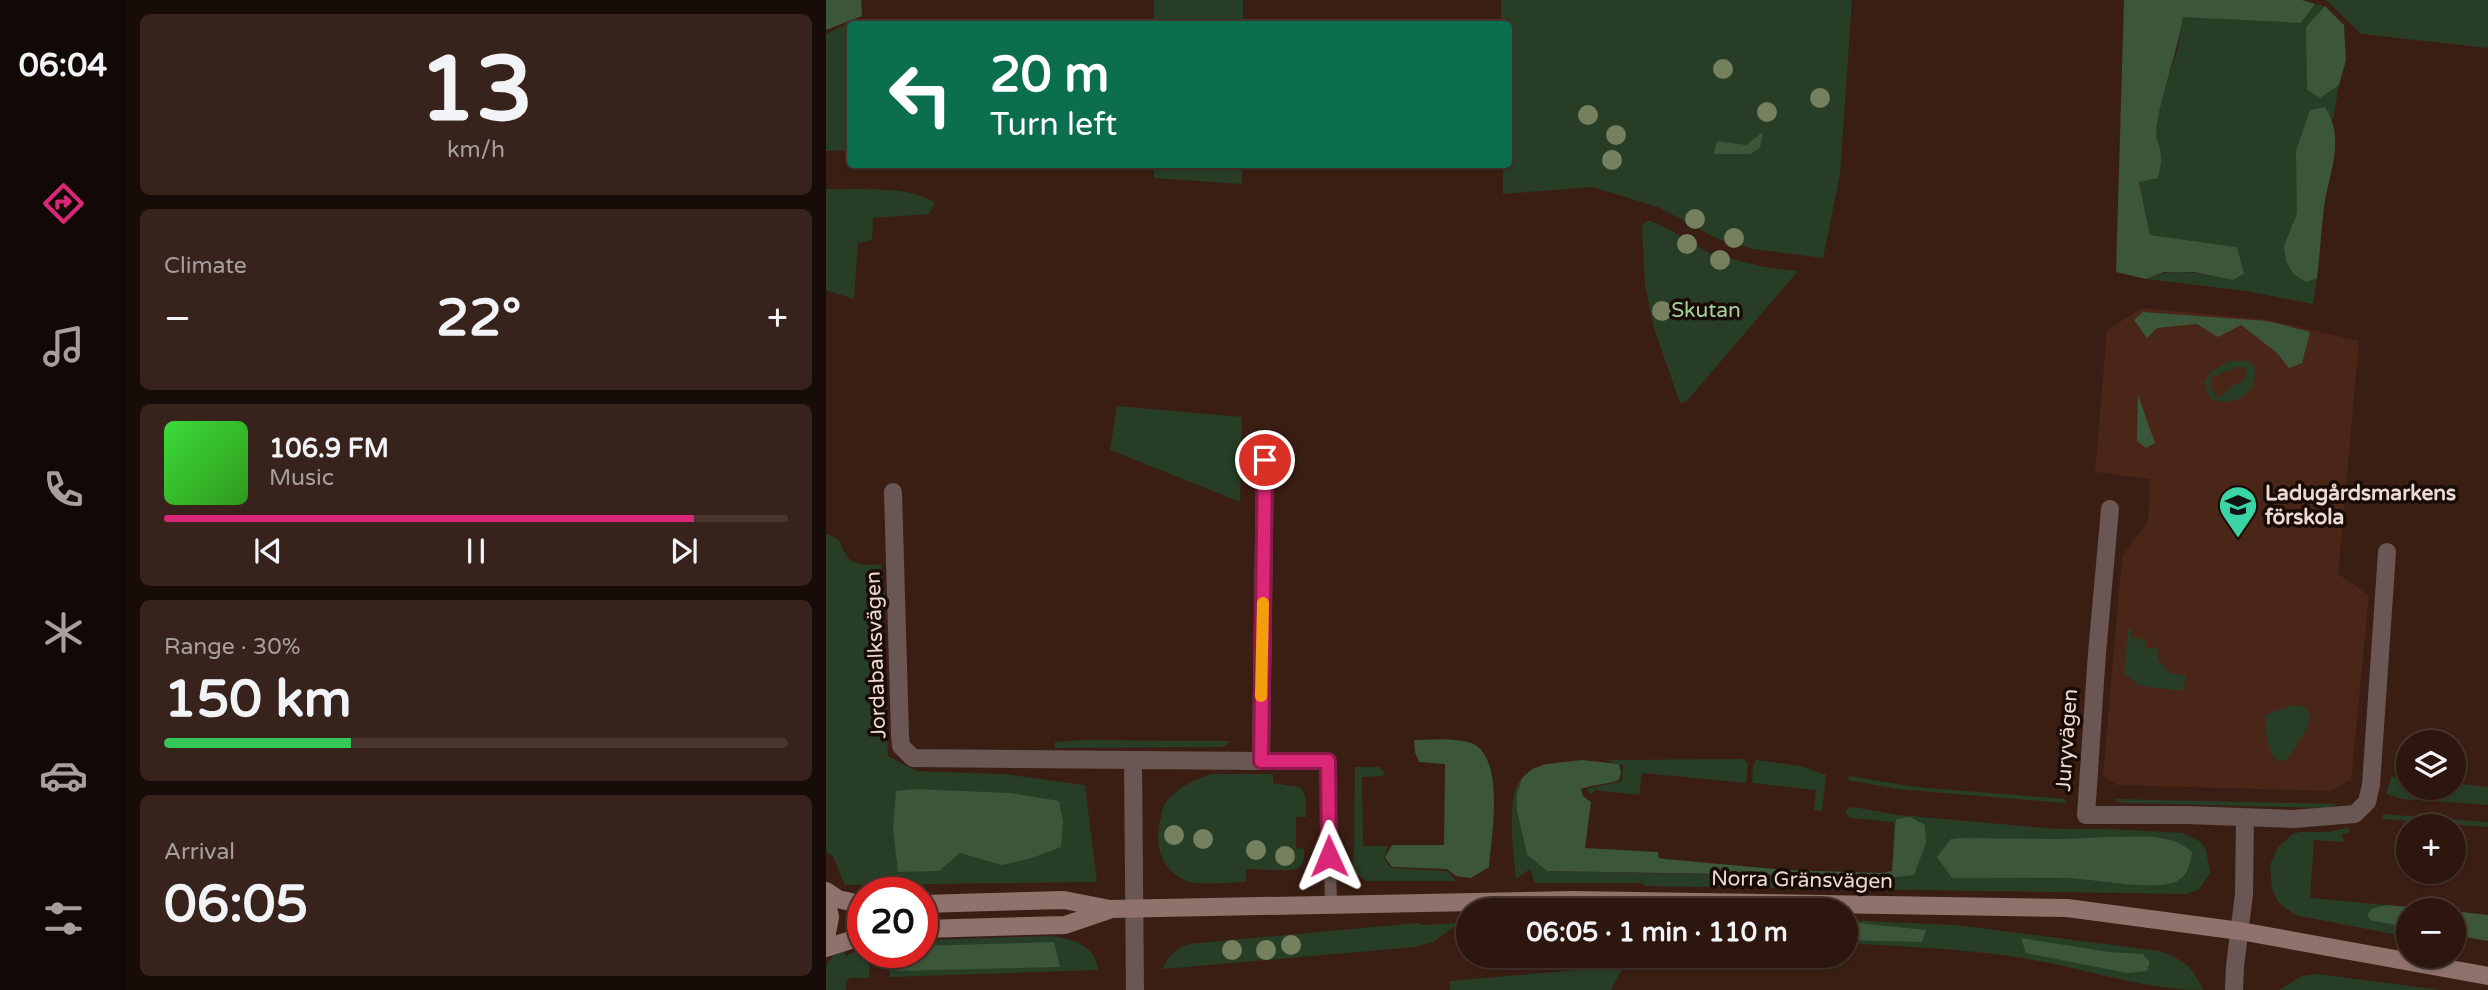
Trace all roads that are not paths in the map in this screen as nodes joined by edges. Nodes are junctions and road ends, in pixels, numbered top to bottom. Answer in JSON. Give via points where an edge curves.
{"nodes":[{"id":1,"x":1265,"y":460,"type":"dead end"},
{"id":2,"x":893,"y":492,"type":"dead end"},
{"id":3,"x":2110,"y":509,"type":"dead end"},
{"id":4,"x":2387,"y":552,"type":"dead end"},
{"id":5,"x":1133,"y":760,"type":"junction"},
{"id":6,"x":1261,"y":761,"type":"junction"},
{"id":7,"x":2245,"y":818,"type":"junction"},
{"id":8,"x":826,"y":891,"type":"edge"},
{"id":9,"x":826,"y":899,"type":"edge"},
{"id":10,"x":847,"y":901,"type":"edge"},
{"id":11,"x":938,"y":904,"type":"edge"},
{"id":12,"x":1331,"y":905,"type":"junction"},
{"id":13,"x":1110,"y":909,"type":"junction"},
{"id":14,"x":1134,"y":909,"type":"junction"},
{"id":15,"x":938,"y":929,"type":"edge"},
{"id":16,"x":2240,"y":931,"type":"junction"},
{"id":17,"x":826,"y":939,"type":"edge"},
{"id":18,"x":847,"y":941,"type":"edge"},
{"id":19,"x":826,"y":948,"type":"edge"},
{"id":20,"x":2488,"y":976,"type":"edge"},
{"id":21,"x":1135,"y":990,"type":"edge"},
{"id":22,"x":2234,"y":990,"type":"edge"}],
"edges":[{"from":1,"to":6,"type":"street"},
{"from":2,"to":5,"type":"street","name":"Jordabalksvägen","via":[[900,735],[906,753],[931,760]]},
{"from":3,"to":7,"type":"street","name":"Juryvägen","via":[[2085,815]]},
{"from":4,"to":7,"type":"street","name":"Juryvägen","via":[[2367,802],[2355,814]]},
{"from":5,"to":6,"type":"street","name":"Jordabalksvägen"},
{"from":5,"to":14,"type":"street"},
{"from":6,"to":12,"type":"lane","via":[[1328,761]]},
{"from":7,"to":16,"type":"street"},
{"from":8,"to":10,"type":"street"},
{"from":9,"to":17,"type":"street","via":[[830,916]]},
{"from":11,"to":13,"type":"street","name":"Norra Gränsvägen","via":[[1064,900]]},
{"from":12,"to":14,"type":"street","name":"Norra Gränsvägen"},
{"from":12,"to":16,"type":"street","name":"Norra Gränsvägen","via":[[1612,900],[2067,908]]},
{"from":13,"to":14,"type":"street","name":"Norra Gränsvägen"},
{"from":13,"to":15,"type":"street","name":"Norra Gränsvägen","via":[[1065,925]]},
{"from":14,"to":21,"type":"street"},
{"from":16,"to":20,"type":"street","name":"Norra Gränsvägen"},
{"from":16,"to":22,"type":"street"},
{"from":18,"to":19,"type":"street"}]}
